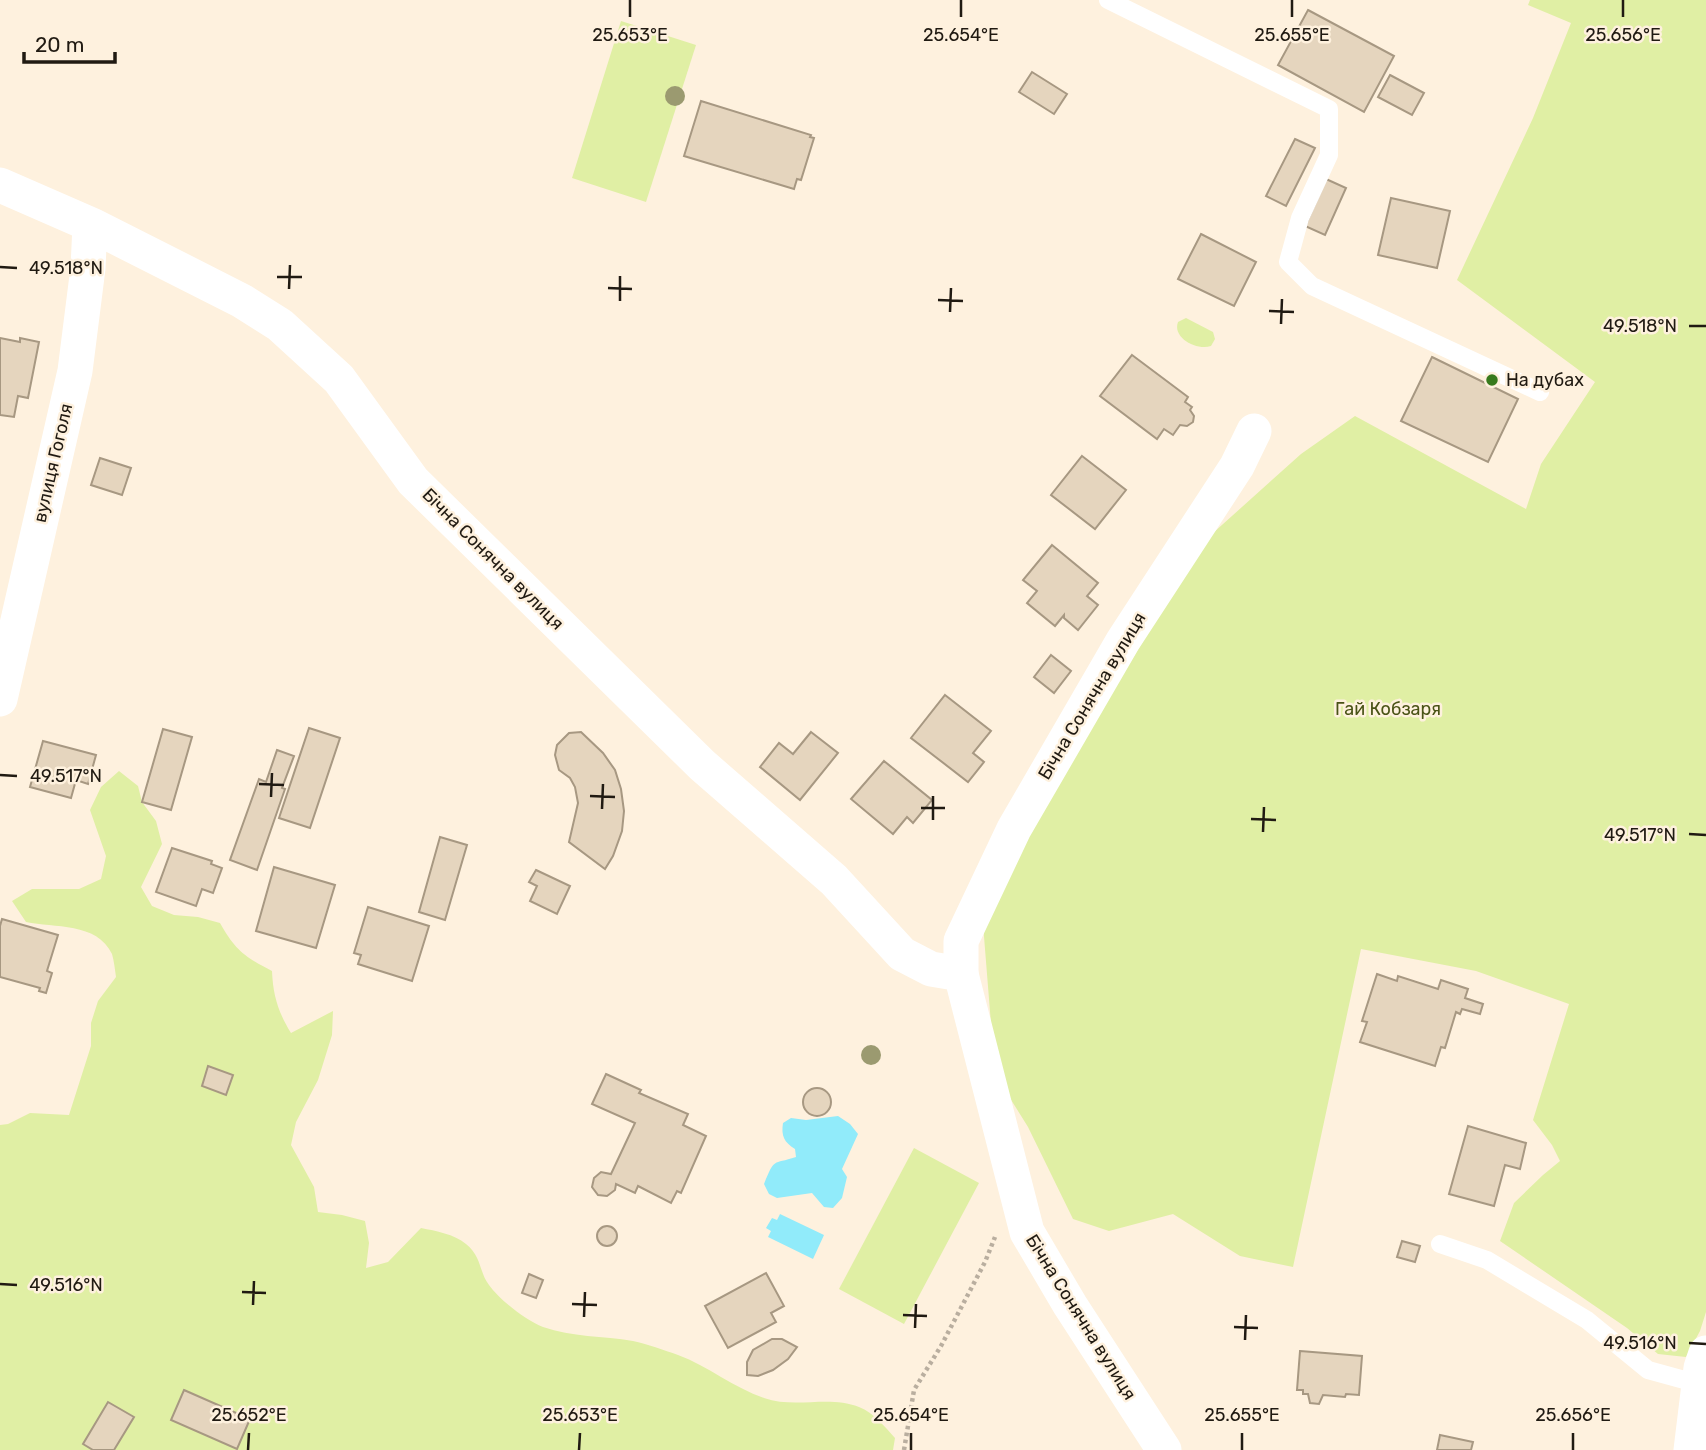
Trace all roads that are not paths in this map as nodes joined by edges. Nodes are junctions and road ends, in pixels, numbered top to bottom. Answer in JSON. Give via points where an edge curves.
{"nodes":[{"id":1,"x":1108,"y":0,"type":"edge"},
{"id":2,"x":0,"y":185,"type":"edge"},
{"id":3,"x":90,"y":225,"type":"junction"},
{"id":4,"x":1540,"y":392,"type":"dead end"},
{"id":5,"x":1254,"y":431,"type":"dead end"},
{"id":6,"x":0,"y":699,"type":"edge"},
{"id":7,"x":961,"y":974,"type":"junction"},
{"id":8,"x":1440,"y":1244,"type":"dead end"},
{"id":9,"x":1703,"y":1369,"type":"edge"},
{"id":10,"x":1164,"y":1450,"type":"edge"},
{"id":11,"x":1691,"y":1450,"type":"edge"}],
"edges":[{"from":1,"to":4,"type":"lane","via":[[1329,109],[1329,155],[1300,218],[1288,262],[1312,286]]},
{"from":2,"to":3,"type":"street","name":"Бічна Сонячна вулиця"},
{"from":3,"to":6,"type":"street","name":"вулиця Гоголя","via":[[75,371]]},
{"from":3,"to":7,"type":"street","name":"Бічна Сонячна вулиця","via":[[242,301],[280,325],[340,379],[413,481],[702,765],[834,880],[902,954],[931,969]]},
{"from":5,"to":7,"type":"street","name":"Бічна Сонячна вулиця","via":[[1237,466],[1123,641],[1014,829],[961,941]]},
{"from":7,"to":10,"type":"street","name":"Бічна Сонячна вулиця","via":[[1027,1232]]},
{"from":8,"to":9,"type":"lane","via":[[1487,1260],[1587,1320],[1648,1370]]},
{"from":9,"to":11,"type":"street"}]}
